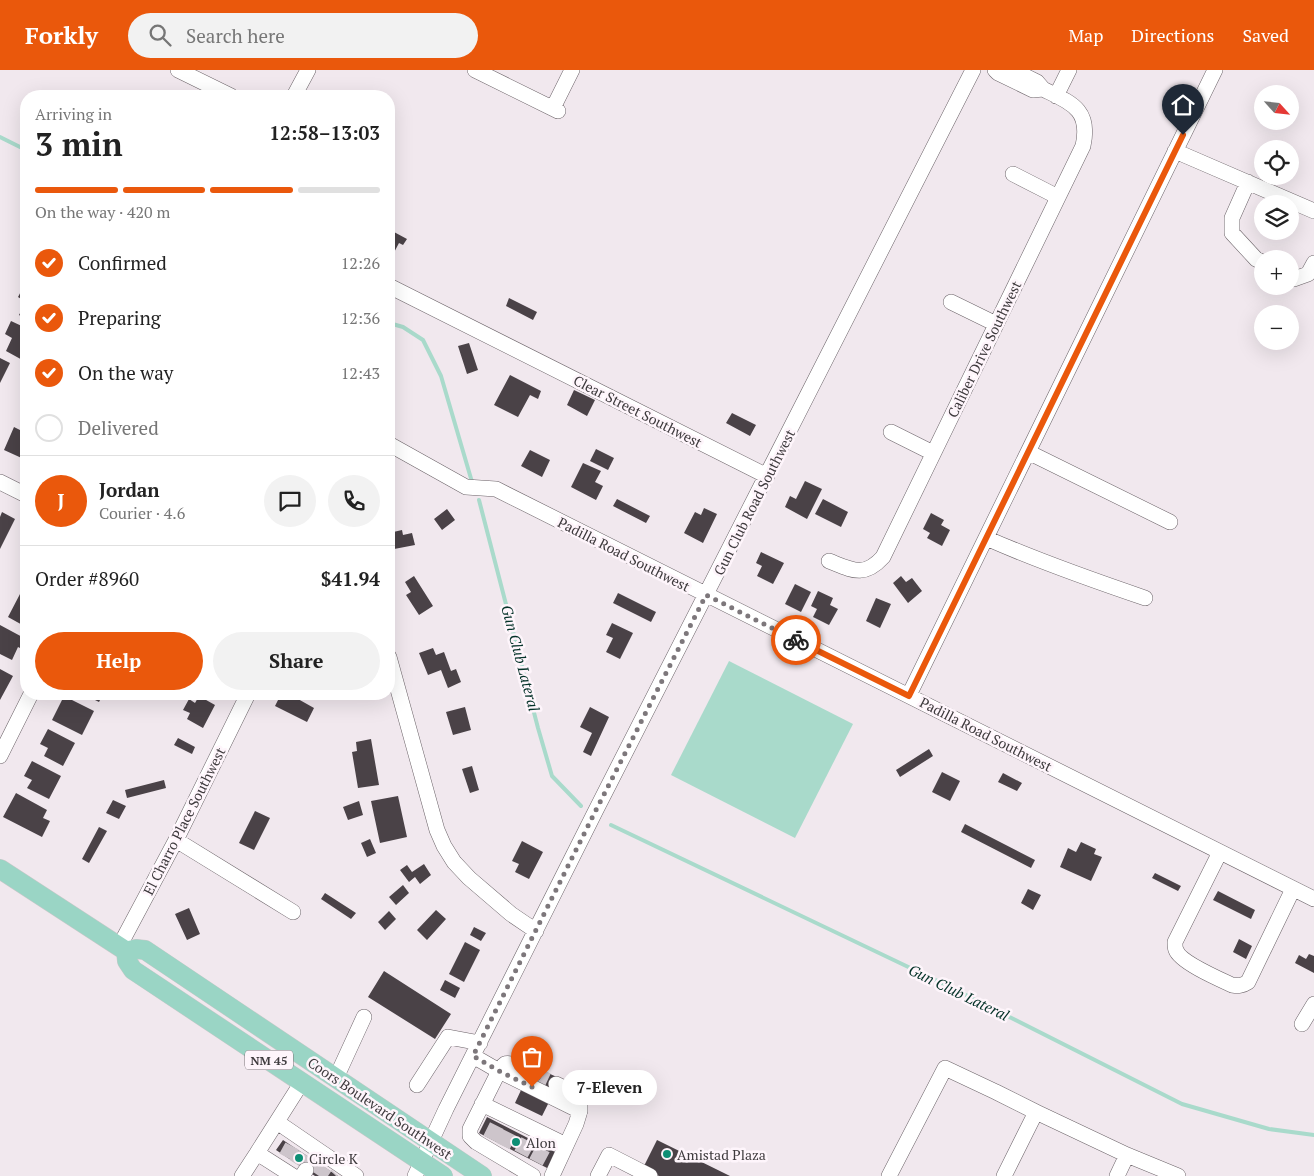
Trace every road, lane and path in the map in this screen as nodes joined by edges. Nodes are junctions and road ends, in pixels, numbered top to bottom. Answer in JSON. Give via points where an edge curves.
{"nodes":[{"id":1,"x":178,"y":70,"type":"edge"},
{"id":2,"x":308,"y":70,"type":"edge"},
{"id":3,"x":572,"y":70,"type":"edge"},
{"id":4,"x":974,"y":70,"type":"edge"},
{"id":5,"x":995,"y":70,"type":"edge"},
{"id":6,"x":1013,"y":70,"type":"edge"},
{"id":7,"x":1069,"y":70,"type":"edge"},
{"id":8,"x":1215,"y":70,"type":"edge"},
{"id":9,"x":479,"y":71,"type":"edge"},
{"id":10,"x":219,"y":90,"type":"edge"},
{"id":11,"x":297,"y":90,"type":"edge"},
{"id":12,"x":1050,"y":92,"type":"junction"},
{"id":13,"x":1175,"y":151,"type":"junction"},
{"id":14,"x":1013,"y":174,"type":"dead end"},
{"id":15,"x":1248,"y":182,"type":"junction"},
{"id":16,"x":1058,"y":197,"type":"junction"},
{"id":17,"x":1314,"y":211,"type":"edge"},
{"id":18,"x":1254,"y":257,"type":"edge"},
{"id":19,"x":1314,"y":263,"type":"edge"},
{"id":20,"x":1299,"y":277,"type":"edge"},
{"id":21,"x":395,"y":289,"type":"edge"},
{"id":22,"x":951,"y":302,"type":"dead end"},
{"id":23,"x":996,"y":324,"type":"junction"},
{"id":24,"x":891,"y":432,"type":"dead end"},
{"id":25,"x":395,"y":447,"type":"edge"},
{"id":26,"x":1028,"y":452,"type":"junction"},
{"id":27,"x":933,"y":453,"type":"junction"},
{"id":28,"x":767,"y":476,"type":"junction"},
{"id":29,"x":0,"y":482,"type":"edge"},
{"id":30,"x":20,"y":492,"type":"edge"},
{"id":31,"x":1170,"y":522,"type":"dead end"},
{"id":32,"x":986,"y":538,"type":"junction"},
{"id":33,"x":829,"y":561,"type":"dead end"},
{"id":34,"x":706,"y":595,"type":"junction"},
{"id":35,"x":1145,"y":598,"type":"dead end"},
{"id":36,"x":395,"y":679,"type":"edge"},
{"id":37,"x":909,"y":696,"type":"junction"},
{"id":38,"x":26,"y":700,"type":"edge"},
{"id":39,"x":245,"y":700,"type":"edge"},
{"id":40,"x":6,"y":727,"type":"edge"},
{"id":41,"x":0,"y":756,"type":"edge"},
{"id":42,"x":176,"y":840,"type":"junction"},
{"id":43,"x":1220,"y":852,"type":"junction"},
{"id":44,"x":0,"y":869,"type":"edge"},
{"id":45,"x":1294,"y":889,"type":"junction"},
{"id":46,"x":1314,"y":899,"type":"edge"},
{"id":47,"x":294,"y":912,"type":"dead end"},
{"id":48,"x":536,"y":931,"type":"junction"},
{"id":49,"x":123,"y":949,"type":"junction"},
{"id":50,"x":1314,"y":1004,"type":"edge"},
{"id":51,"x":364,"y":1018,"type":"dead end"},
{"id":52,"x":1302,"y":1024,"type":"dead end"},
{"id":53,"x":476,"y":1049,"type":"junction"},
{"id":54,"x":499,"y":1071,"type":"junction"},
{"id":55,"x":534,"y":1074,"type":"tunnel mouth"},
{"id":56,"x":336,"y":1078,"type":"junction"},
{"id":57,"x":302,"y":1082,"type":"junction"},
{"id":58,"x":556,"y":1084,"type":"tunnel mouth"},
{"id":59,"x":417,"y":1085,"type":"dead end"},
{"id":60,"x":482,"y":1104,"type":"junction"},
{"id":61,"x":580,"y":1110,"type":"junction"},
{"id":62,"x":1036,"y":1112,"type":"junction"},
{"id":63,"x":276,"y":1122,"type":"junction"},
{"id":64,"x":431,"y":1142,"type":"junction"},
{"id":65,"x":566,"y":1145,"type":"junction"},
{"id":66,"x":257,"y":1153,"type":"junction"},
{"id":67,"x":1127,"y":1155,"type":"junction"},
{"id":68,"x":307,"y":1161,"type":"edge"},
{"id":69,"x":418,"y":1169,"type":"edge"},
{"id":70,"x":533,"y":1171,"type":"edge"},
{"id":71,"x":242,"y":1176,"type":"edge"},
{"id":72,"x":356,"y":1176,"type":"edge"},
{"id":73,"x":443,"y":1176,"type":"edge"},
{"id":74,"x":482,"y":1176,"type":"edge"},
{"id":75,"x":552,"y":1176,"type":"edge"},
{"id":76,"x":598,"y":1176,"type":"edge"},
{"id":77,"x":650,"y":1176,"type":"edge"},
{"id":78,"x":889,"y":1176,"type":"edge"},
{"id":79,"x":1004,"y":1176,"type":"edge"},
{"id":80,"x":1117,"y":1176,"type":"edge"},
{"id":81,"x":1178,"y":1176,"type":"edge"}],
"edges":[{"from":1,"to":10,"type":"street"},
{"from":2,"to":11,"type":"street"},
{"from":3,"to":9,"type":"street","via":[[556,110]]},
{"from":4,"to":28,"type":"street","name":"Gun Club Road Southwest"},
{"from":5,"to":12,"type":"street","name":"Caliber Drive Southwest","via":[[1034,90]]},
{"from":6,"to":12,"type":"street","name":"Caliber Drive Southwest"},
{"from":7,"to":12,"type":"street"},
{"from":8,"to":13,"type":"street"},
{"from":12,"to":16,"type":"street","name":"Caliber Drive Southwest","via":[[1082,114],[1086,135]]},
{"from":13,"to":15,"type":"street"},
{"from":13,"to":26,"type":"street"},
{"from":14,"to":16,"type":"street"},
{"from":15,"to":17,"type":"street"},
{"from":15,"to":18,"type":"street","via":[[1232,218],[1232,233]]},
{"from":16,"to":23,"type":"street","name":"Caliber Drive Southwest"},
{"from":19,"to":20,"type":"street","via":[[1308,274]]},
{"from":21,"to":28,"type":"street","name":"Clear Street Southwest"},
{"from":22,"to":23,"type":"street"},
{"from":23,"to":27,"type":"street","name":"Caliber Drive Southwest"},
{"from":24,"to":27,"type":"street"},
{"from":25,"to":34,"type":"street","name":"Padilla Road Southwest","via":[[466,487],[496,489]]},
{"from":26,"to":31,"type":"street"},
{"from":26,"to":32,"type":"street"},
{"from":27,"to":33,"type":"street","name":"Caliber Drive Southwest","via":[[883,556],[876,564],[869,569],[853,570]]},
{"from":28,"to":34,"type":"street","name":"Gun Club Road Southwest"},
{"from":29,"to":30,"type":"street"},
{"from":32,"to":35,"type":"street"},
{"from":32,"to":37,"type":"street"},
{"from":34,"to":37,"type":"street","name":"Padilla Road Southwest"},
{"from":34,"to":48,"type":"street","name":"Gun Club Road Southwest"},
{"from":36,"to":48,"type":"street","via":[[444,846],[469,878]]},
{"from":37,"to":43,"type":"street","name":"Padilla Road Southwest"},
{"from":38,"to":40,"type":"street"},
{"from":39,"to":42,"type":"street","name":"El Charro Place Southwest"},
{"from":40,"to":41,"type":"street"},
{"from":42,"to":47,"type":"street"},
{"from":42,"to":49,"type":"street","name":"El Charro Place Southwest"},
{"from":43,"to":45,"type":"street","name":"Padilla Road Southwest"},
{"from":43,"to":45,"type":"street","via":[[1175,942],[1180,956],[1232,985],[1248,982]]},
{"from":44,"to":49,"type":"main road","name":"Coors Boulevard Southwest","number":"NM 45"},
{"from":45,"to":46,"type":"street","name":"Padilla Road Southwest"},
{"from":48,"to":53,"type":"street","name":"Gun Club Road Southwest"},
{"from":49,"to":56,"type":"main road","name":"Coors Boulevard Southwest","number":"NM 45","via":[[145,950]]},
{"from":49,"to":57,"type":"main road","name":"Coors Boulevard Southwest","number":"NM 45","via":[[133,970]]},
{"from":50,"to":52,"type":"street"},
{"from":51,"to":56,"type":"street"},
{"from":53,"to":54,"type":"street"},
{"from":53,"to":59,"type":"street","via":[[448,1037]]},
{"from":53,"to":64,"type":"street","name":"Gun Club Road Southwest"},
{"from":54,"to":55,"type":"street","via":[[509,1064]]},
{"from":54,"to":60,"type":"street"},
{"from":54,"to":61,"type":"street"},
{"from":56,"to":64,"type":"main road","name":"Coors Boulevard Southwest","number":"NM 45"},
{"from":57,"to":63,"type":"street"},
{"from":57,"to":69,"type":"main road","name":"Coors Boulevard Southwest","number":"NM 45"},
{"from":58,"to":61,"type":"street","via":[[577,1094]]},
{"from":60,"to":65,"type":"street","via":[[507,1122],[546,1142]]},
{"from":60,"to":70,"type":"street","via":[[470,1136]]},
{"from":61,"to":65,"type":"street"},
{"from":62,"to":67,"type":"street"},
{"from":62,"to":78,"type":"street","via":[[944,1068]]},
{"from":62,"to":79,"type":"street"},
{"from":63,"to":66,"type":"street"},
{"from":63,"to":68,"type":"street"},
{"from":64,"to":69,"type":"street","name":"Gun Club Road Southwest"},
{"from":64,"to":74,"type":"main road","name":"Coors Boulevard Southwest","number":"NM 45"},
{"from":65,"to":75,"type":"street"},
{"from":66,"to":68,"type":"street"},
{"from":66,"to":71,"type":"street"},
{"from":67,"to":80,"type":"street"},
{"from":67,"to":81,"type":"street"},
{"from":68,"to":72,"type":"street"},
{"from":69,"to":73,"type":"main road","name":"Coors Boulevard Southwest","number":"NM 45"},
{"from":76,"to":77,"type":"street","via":[[609,1155]]}]}
